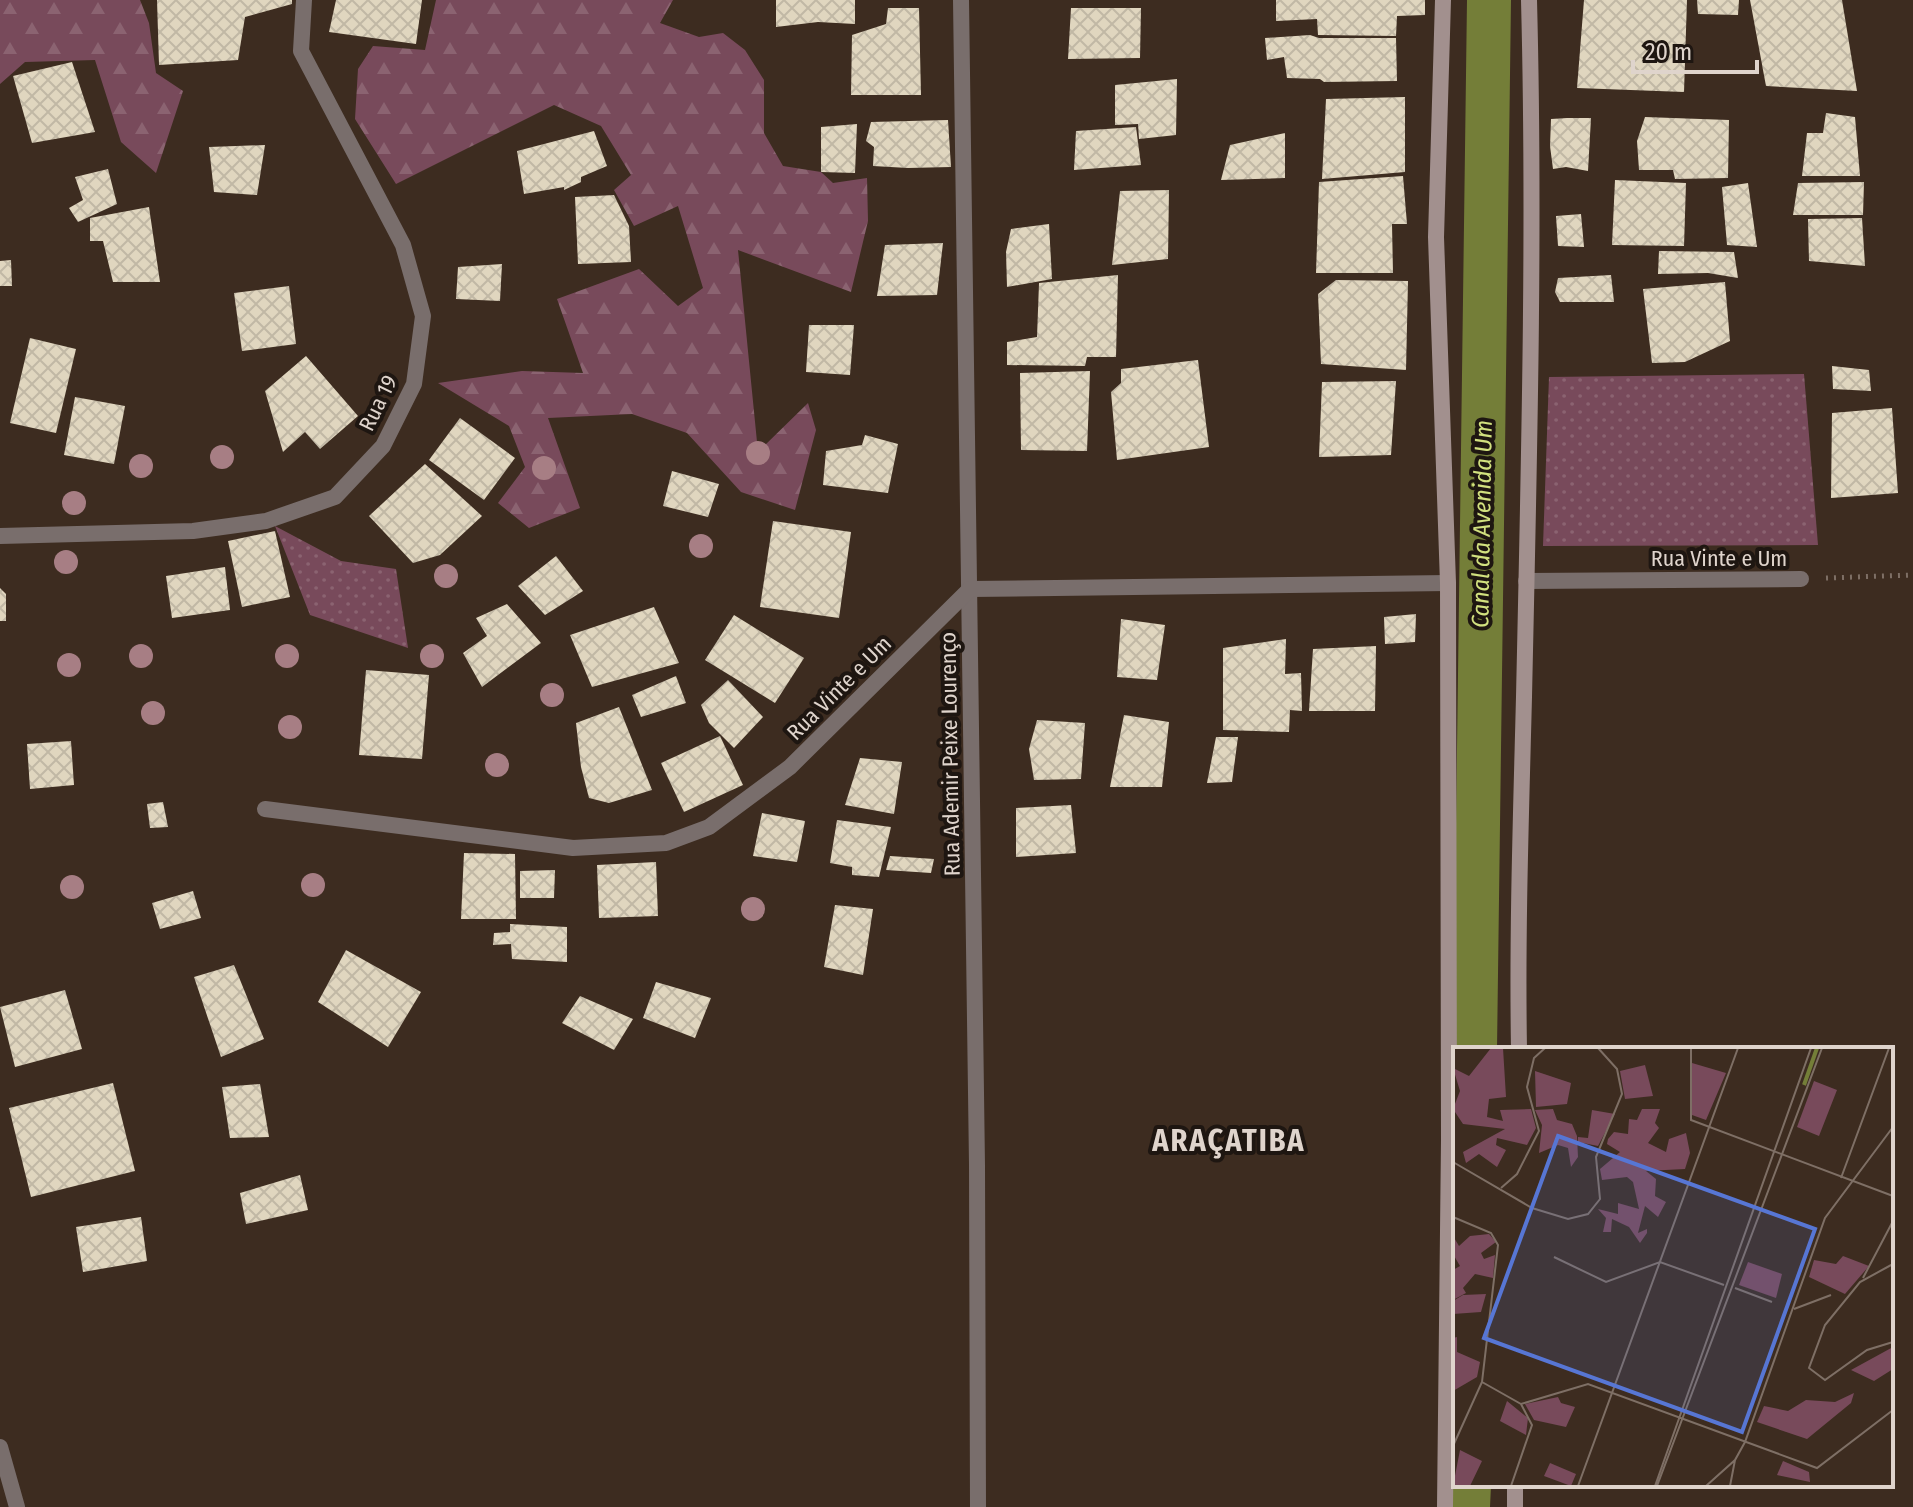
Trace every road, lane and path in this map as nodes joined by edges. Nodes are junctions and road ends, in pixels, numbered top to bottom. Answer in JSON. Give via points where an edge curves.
{"nodes":[{"id":1,"x":304,"y":0,"type":"edge"},
{"id":2,"x":961,"y":0,"type":"edge"},
{"id":3,"x":1443,"y":0,"type":"edge"},
{"id":4,"x":1529,"y":0,"type":"edge"},
{"id":5,"x":0,"y":536,"type":"edge"},
{"id":6,"x":1913,"y":575,"type":"edge"},
{"id":7,"x":1801,"y":579,"type":"joint"},
{"id":8,"x":1526,"y":581,"type":"junction"},
{"id":9,"x":1448,"y":583,"type":"junction"},
{"id":10,"x":970,"y":589,"type":"junction"},
{"id":11,"x":265,"y":809,"type":"dead end"},
{"id":12,"x":1519,"y":1047,"type":"edge"},
{"id":13,"x":0,"y":1447,"type":"edge"},
{"id":14,"x":17,"y":1507,"type":"edge"},
{"id":15,"x":978,"y":1507,"type":"edge"},
{"id":16,"x":1445,"y":1507,"type":"edge"}],
"edges":[{"from":1,"to":5,"type":"street","name":"Rua 19","via":[[301,51],[403,245],[423,316],[414,384],[383,446],[335,497],[266,521],[193,531]]},
{"from":2,"to":10,"type":"street","name":"Rua Ademir Peixe Lourenço"},
{"from":3,"to":9,"type":"street","via":[[1436,237]]},
{"from":4,"to":8,"type":"street"},
{"from":6,"to":7,"type":"path","name":"Rua Vinte e Um"},
{"from":7,"to":8,"type":"street","name":"Rua Vinte e Um"},
{"from":8,"to":12,"type":"street"},
{"from":9,"to":10,"type":"street"},
{"from":9,"to":16,"type":"street"},
{"from":10,"to":11,"type":"street","name":"Rua Vinte e Um","via":[[790,767],[709,827],[666,843],[573,848]]},
{"from":10,"to":15,"type":"street","name":"Rua Ademir Peixe Lourenço"},
{"from":13,"to":14,"type":"street"}]}
